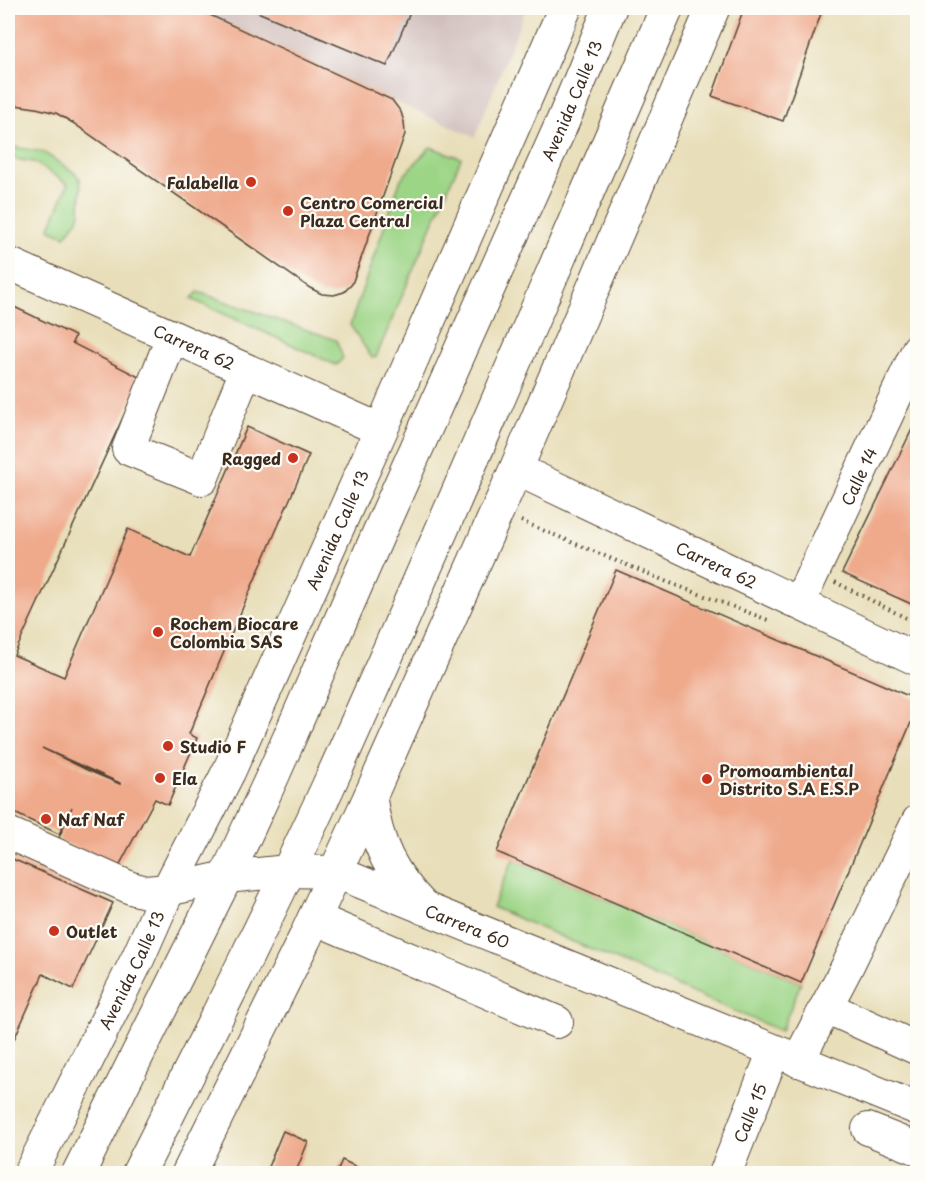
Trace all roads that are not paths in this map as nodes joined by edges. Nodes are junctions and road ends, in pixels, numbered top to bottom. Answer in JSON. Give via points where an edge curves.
{"nodes":[{"id":1,"x":565,"y":8,"type":"edge"},
{"id":2,"x":610,"y":8,"type":"edge"},
{"id":3,"x":667,"y":8,"type":"edge"},
{"id":4,"x":713,"y":8,"type":"edge"},
{"id":5,"x":8,"y":264,"type":"edge"},
{"id":6,"x":172,"y":337,"type":"junction"},
{"id":7,"x":918,"y":349,"type":"edge"},
{"id":8,"x":246,"y":370,"type":"junction"},
{"id":9,"x":375,"y":441,"type":"junction"},
{"id":10,"x":516,"y":469,"type":"junction"},
{"id":11,"x":504,"y":520,"type":"junction"},
{"id":12,"x":377,"y":537,"type":"junction"},
{"id":13,"x":424,"y":568,"type":"junction"},
{"id":14,"x":799,"y":603,"type":"junction"},
{"id":15,"x":918,"y":660,"type":"edge"},
{"id":16,"x":370,"y":797,"type":"junction"},
{"id":17,"x":918,"y":821,"type":"edge"},
{"id":18,"x":8,"y":833,"type":"edge"},
{"id":19,"x":288,"y":871,"type":"junction"},
{"id":20,"x":336,"y":872,"type":"junction"},
{"id":21,"x":226,"y":877,"type":"junction"},
{"id":22,"x":168,"y":890,"type":"junction"},
{"id":23,"x":424,"y":908,"type":"junction"},
{"id":24,"x":314,"y":918,"type":"junction"},
{"id":25,"x":826,"y":1007,"type":"junction"},
{"id":26,"x":557,"y":1022,"type":"dead end"},
{"id":27,"x":918,"y":1049,"type":"edge"},
{"id":28,"x":786,"y":1056,"type":"junction"},
{"id":29,"x":918,"y":1109,"type":"edge"},
{"id":30,"x":868,"y":1129,"type":"dead end"},
{"id":31,"x":918,"y":1149,"type":"edge"},
{"id":32,"x":30,"y":1173,"type":"edge"},
{"id":33,"x":78,"y":1173,"type":"edge"},
{"id":34,"x":138,"y":1173,"type":"edge"},
{"id":35,"x":188,"y":1173,"type":"edge"},
{"id":36,"x":725,"y":1173,"type":"edge"}],
"edges":[{"from":1,"to":9,"type":"main road","name":"Avenida Calle 13"},
{"from":2,"to":12,"type":"main road","name":"Avenida Calle 13"},
{"from":3,"to":13,"type":"main road"},
{"from":4,"to":10,"type":"main road"},
{"from":5,"to":6,"type":"street","name":"Carrera 62"},
{"from":6,"to":8,"type":"street","name":"Carrera 62"},
{"from":6,"to":8,"type":"street","via":[[128,449],[202,479]]},
{"from":7,"to":14,"type":"street","name":"Calle 14"},
{"from":8,"to":9,"type":"street","name":"Carrera 62"},
{"from":9,"to":12,"type":"main road"},
{"from":9,"to":22,"type":"main road","name":"Avenida Calle 13","via":[[229,771]]},
{"from":10,"to":11,"type":"main road"},
{"from":10,"to":14,"type":"street","name":"Carrera 62"},
{"from":11,"to":13,"type":"main road"},
{"from":11,"to":16,"type":"main road"},
{"from":12,"to":21,"type":"main road","name":"Avenida Calle 13"},
{"from":13,"to":19,"type":"main road"},
{"from":14,"to":15,"type":"street","name":"Carrera 62"},
{"from":16,"to":20,"type":"main road"},
{"from":16,"to":23,"type":"main road","via":[[384,852],[394,872]]},
{"from":17,"to":25,"type":"street","name":"Calle 15"},
{"from":18,"to":22,"type":"street","name":"Carrera 60","via":[[131,888],[146,892]]},
{"from":19,"to":20,"type":"street","name":"Carrera 60"},
{"from":19,"to":21,"type":"street","name":"Carrera 60"},
{"from":19,"to":34,"type":"main road"},
{"from":20,"to":23,"type":"street","name":"Carrera 60"},
{"from":20,"to":24,"type":"main road"},
{"from":21,"to":22,"type":"street","name":"Carrera 60"},
{"from":21,"to":33,"type":"main road","name":"Avenida Calle 13"},
{"from":22,"to":32,"type":"main road","name":"Avenida Calle 13"},
{"from":23,"to":28,"type":"street","name":"Carrera 60"},
{"from":24,"to":26,"type":"street"},
{"from":24,"to":35,"type":"main road"},
{"from":25,"to":27,"type":"street"},
{"from":25,"to":28,"type":"street","name":"Calle 15"},
{"from":28,"to":29,"type":"street","name":"Carrera 60"},
{"from":28,"to":36,"type":"street","name":"Calle 15"},
{"from":30,"to":31,"type":"street"}]}
